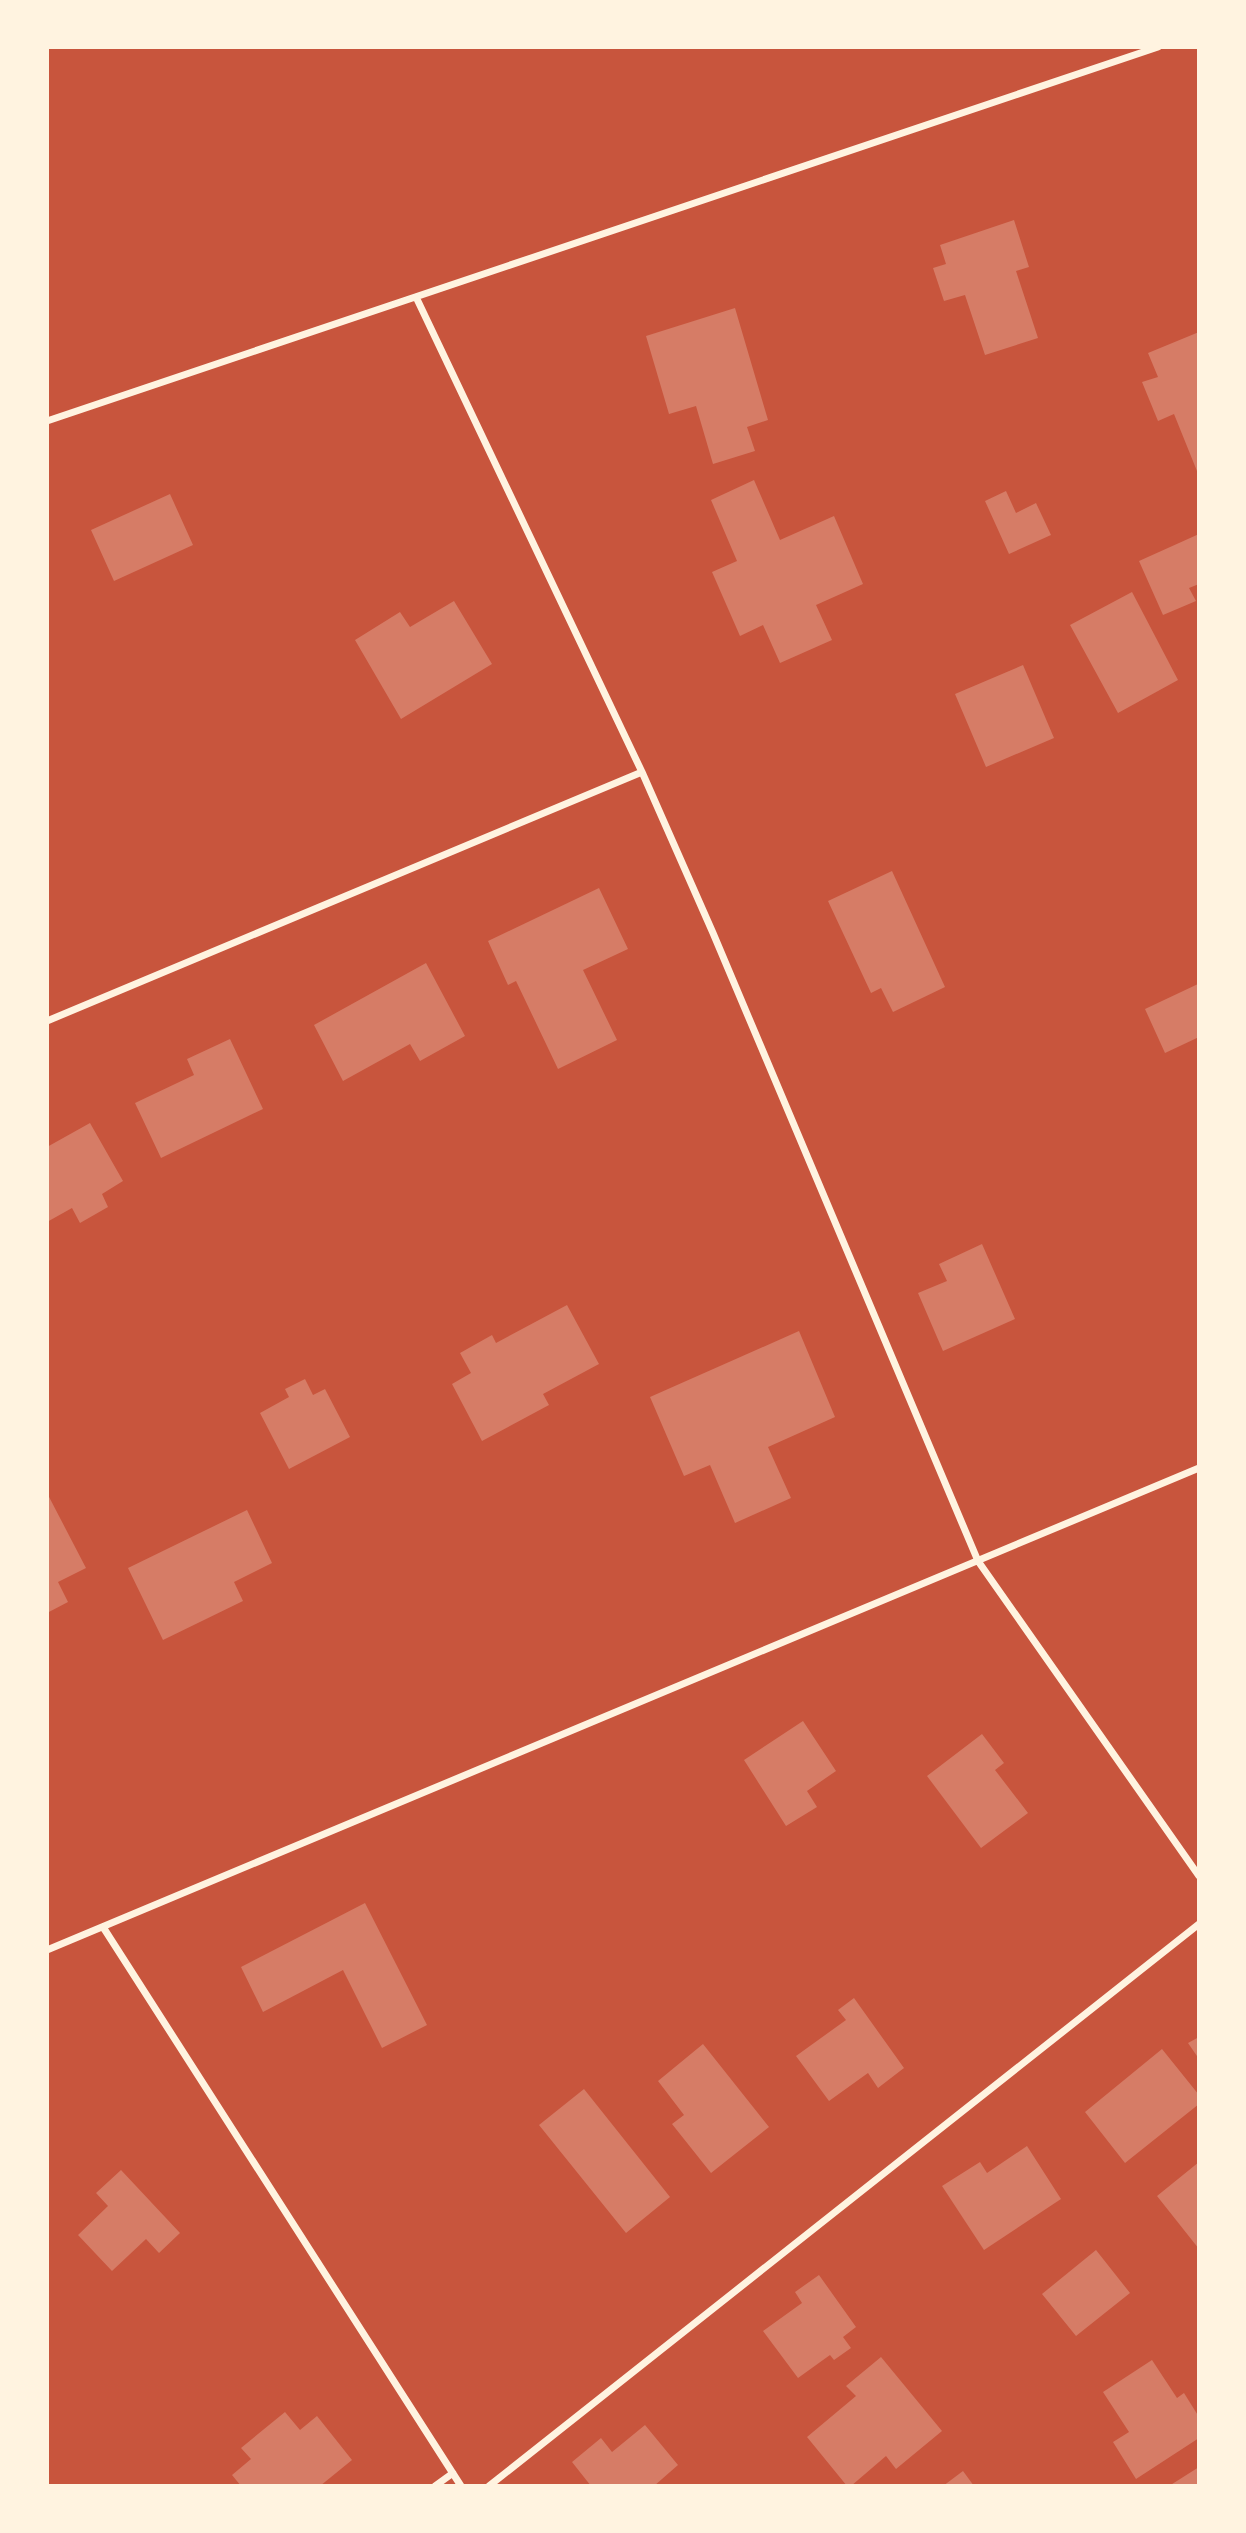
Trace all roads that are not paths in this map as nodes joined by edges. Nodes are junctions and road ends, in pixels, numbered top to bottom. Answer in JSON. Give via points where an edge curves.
{"nodes":[{"id":1,"x":1158,"y":47,"type":"edge"},
{"id":2,"x":416,"y":297,"type":"junction"},
{"id":3,"x":47,"y":421,"type":"edge"},
{"id":4,"x":642,"y":772,"type":"junction"},
{"id":5,"x":47,"y":1021,"type":"edge"},
{"id":6,"x":1199,"y":1468,"type":"edge"},
{"id":7,"x":978,"y":1561,"type":"junction"},
{"id":8,"x":1199,"y":1876,"type":"edge"},
{"id":9,"x":1199,"y":1924,"type":"edge"},
{"id":10,"x":103,"y":1927,"type":"junction"},
{"id":11,"x":47,"y":1950,"type":"edge"},
{"id":12,"x":453,"y":2473,"type":"junction"},
{"id":13,"x":435,"y":2486,"type":"edge"},
{"id":14,"x":461,"y":2486,"type":"edge"},
{"id":15,"x":489,"y":2486,"type":"edge"}],
"edges":[{"from":1,"to":2,"type":"street"},
{"from":2,"to":3,"type":"street"},
{"from":2,"to":4,"type":"street"},
{"from":4,"to":5,"type":"street"},
{"from":4,"to":7,"type":"street"},
{"from":6,"to":7,"type":"street"},
{"from":7,"to":8,"type":"street"},
{"from":7,"to":10,"type":"street"},
{"from":9,"to":15,"type":"street"},
{"from":10,"to":11,"type":"street"},
{"from":10,"to":12,"type":"street"},
{"from":12,"to":13,"type":"street"},
{"from":12,"to":14,"type":"street"}]}
